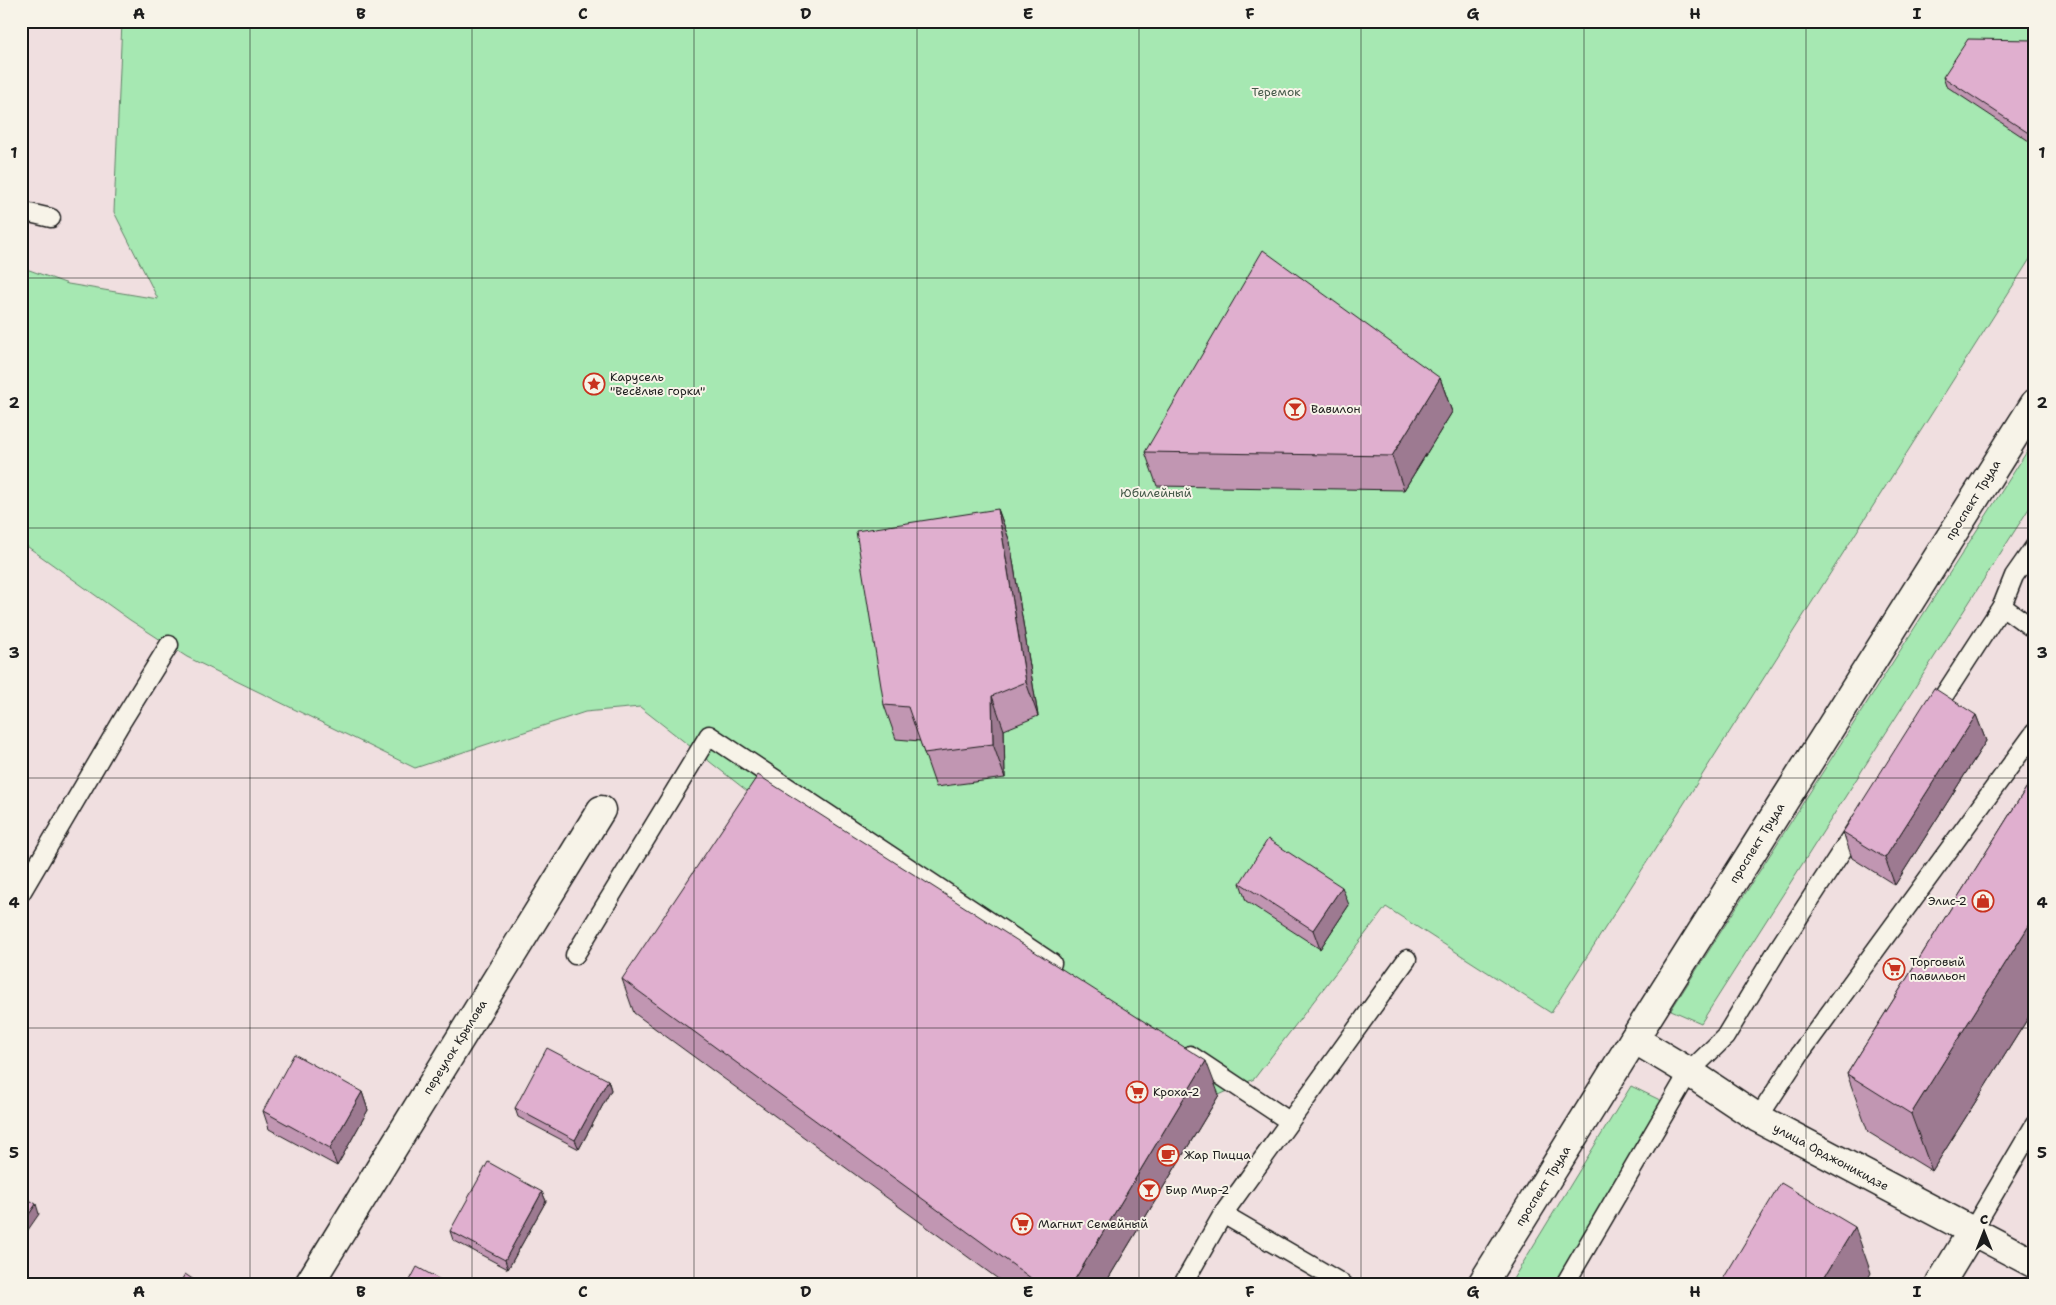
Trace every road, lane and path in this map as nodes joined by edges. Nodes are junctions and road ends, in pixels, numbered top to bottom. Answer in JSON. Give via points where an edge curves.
{"nodes":[{"id":1,"x":21,"y":211,"type":"edge"},
{"id":2,"x":51,"y":218,"type":"dead end"},
{"id":3,"x":2035,"y":403,"type":"edge"},
{"id":4,"x":2035,"y":546,"type":"edge"},
{"id":5,"x":2002,"y":606,"type":"junction"},
{"id":6,"x":2035,"y":630,"type":"edge"},
{"id":7,"x":169,"y":646,"type":"dead end"},
{"id":8,"x":1920,"y":732,"type":"edge"},
{"id":9,"x":2035,"y":732,"type":"edge"},
{"id":10,"x":1871,"y":807,"type":"edge"},
{"id":11,"x":601,"y":810,"type":"dead end"},
{"id":12,"x":21,"y":893,"type":"edge"},
{"id":13,"x":575,"y":955,"type":"dead end"},
{"id":14,"x":1407,"y":959,"type":"dead end"},
{"id":15,"x":1066,"y":972,"type":"edge"},
{"id":16,"x":1634,"y":1039,"type":"junction"},
{"id":17,"x":1173,"y":1044,"type":"edge"},
{"id":18,"x":1689,"y":1072,"type":"junction"},
{"id":19,"x":1758,"y":1118,"type":"junction"},
{"id":20,"x":1290,"y":1121,"type":"junction"},
{"id":21,"x":2035,"y":1124,"type":"edge"},
{"id":22,"x":1222,"y":1214,"type":"junction"},
{"id":23,"x":1972,"y":1231,"type":"junction"},
{"id":24,"x":2035,"y":1264,"type":"edge"},
{"id":25,"x":310,"y":1284,"type":"edge"},
{"id":26,"x":1183,"y":1284,"type":"edge"},
{"id":27,"x":1343,"y":1284,"type":"edge"},
{"id":28,"x":1482,"y":1284,"type":"edge"},
{"id":29,"x":1565,"y":1284,"type":"edge"},
{"id":30,"x":1940,"y":1284,"type":"edge"}],
"edges":[{"from":1,"to":2,"type":"lane"},
{"from":3,"to":16,"type":"street","name":"проспект Труда"},
{"from":4,"to":5,"type":"lane","via":[[2014,576]]},
{"from":5,"to":6,"type":"lane"},
{"from":5,"to":8,"type":"lane"},
{"from":7,"to":12,"type":"lane"},
{"from":9,"to":19,"type":"lane","via":[[1801,1052]]},
{"from":10,"to":18,"type":"lane","via":[[1725,1037]]},
{"from":11,"to":25,"type":"street","name":"переулок Крылова"},
{"from":13,"to":15,"type":"lane","via":[[709,735]]},
{"from":14,"to":20,"type":"lane"},
{"from":16,"to":18,"type":"street","name":"улица Орджоникидзе"},
{"from":16,"to":28,"type":"street","name":"проспект Труда"},
{"from":17,"to":20,"type":"lane"},
{"from":18,"to":19,"type":"street","name":"улица Орджоникидзе"},
{"from":18,"to":29,"type":"lane"},
{"from":19,"to":23,"type":"street","name":"улица Орджоникидзе"},
{"from":20,"to":22,"type":"lane"},
{"from":21,"to":23,"type":"lane"},
{"from":22,"to":26,"type":"lane"},
{"from":22,"to":27,"type":"lane"},
{"from":23,"to":24,"type":"street","name":"улица Орджоникидзе"},
{"from":23,"to":30,"type":"street"}]}
